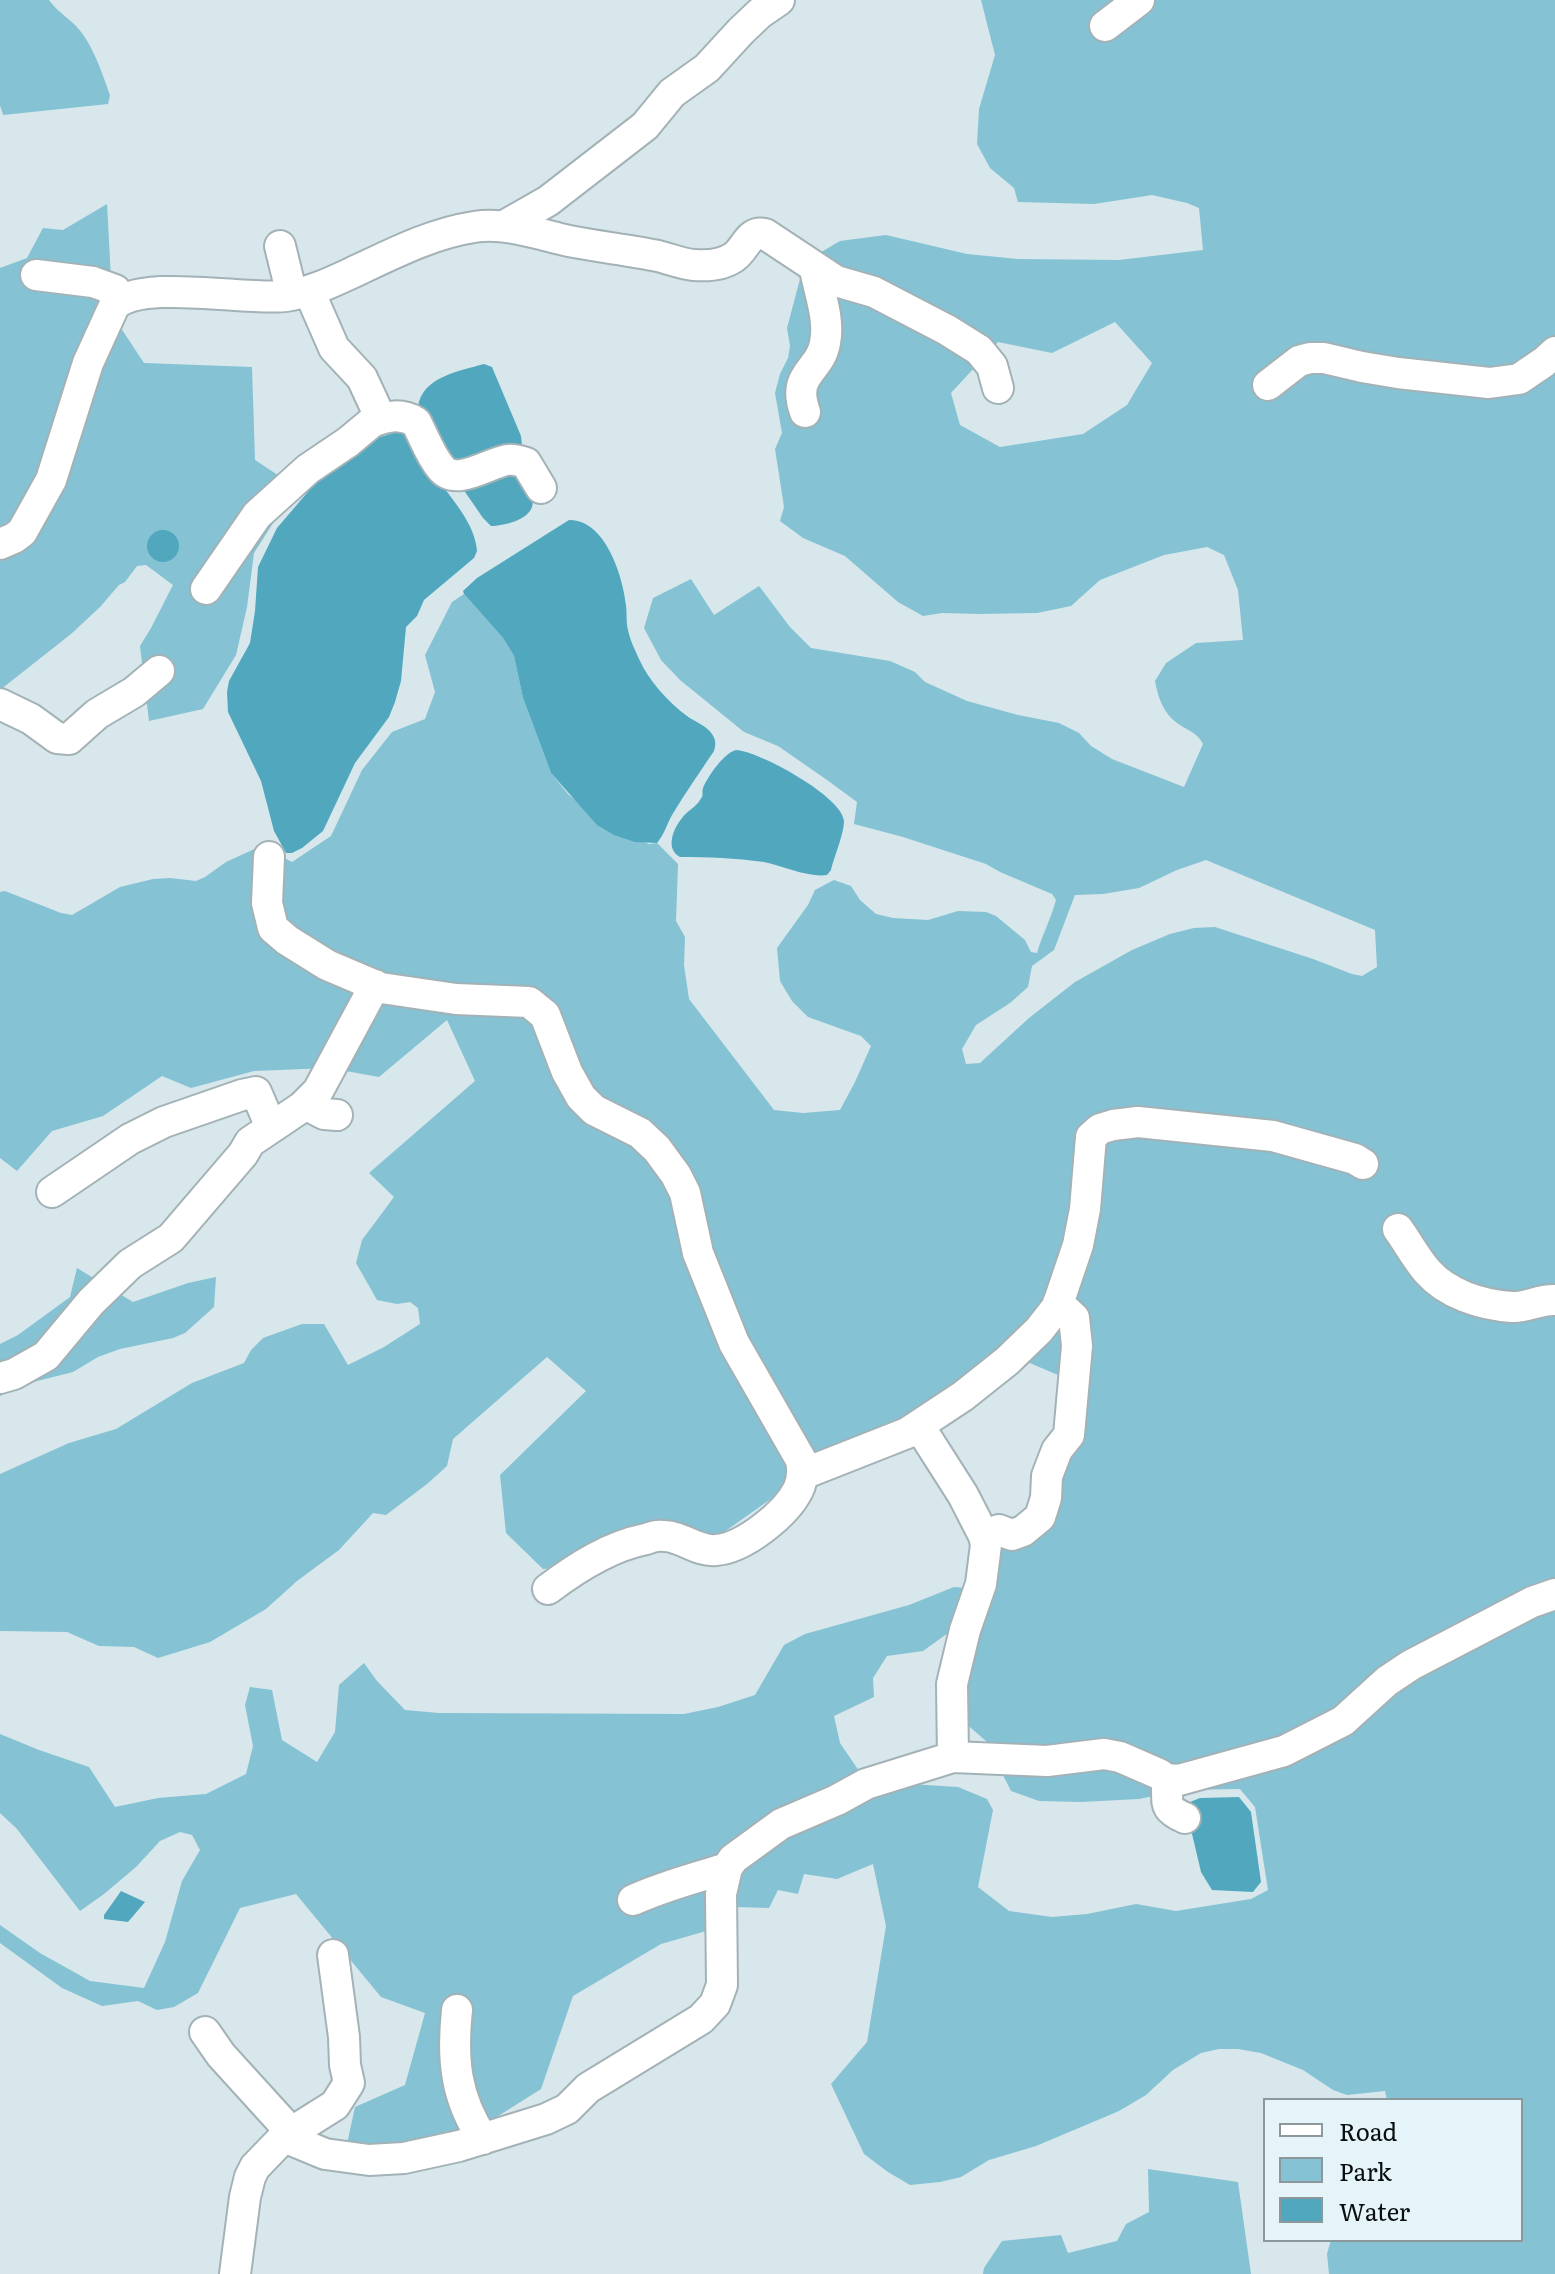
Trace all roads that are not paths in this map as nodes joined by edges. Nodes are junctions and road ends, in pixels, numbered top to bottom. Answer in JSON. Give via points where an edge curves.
{"nodes":[{"id":1,"x":779,"y":0,"type":"edge"},
{"id":2,"x":1139,"y":0,"type":"edge"},
{"id":3,"x":1105,"y":26,"type":"dead end"},
{"id":4,"x":504,"y":226,"type":"junction"},
{"id":5,"x":280,"y":246,"type":"dead end"},
{"id":6,"x":815,"y":269,"type":"junction"},
{"id":7,"x":36,"y":275,"type":"dead end"},
{"id":8,"x":300,"y":293,"type":"junction"},
{"id":9,"x":120,"y":300,"type":"junction"},
{"id":10,"x":1555,"y":352,"type":"edge"},
{"id":11,"x":1268,"y":385,"type":"dead end"},
{"id":12,"x":998,"y":388,"type":"dead end"},
{"id":13,"x":805,"y":412,"type":"dead end"},
{"id":14,"x":381,"y":419,"type":"junction"},
{"id":15,"x":541,"y":488,"type":"dead end"},
{"id":16,"x":0,"y":544,"type":"edge"},
{"id":17,"x":206,"y":589,"type":"dead end"},
{"id":18,"x":159,"y":671,"type":"dead end"},
{"id":19,"x":0,"y":704,"type":"edge"},
{"id":20,"x":269,"y":857,"type":"dead end"},
{"id":21,"x":375,"y":985,"type":"junction"},
{"id":22,"x":305,"y":1104,"type":"junction"},
{"id":23,"x":337,"y":1115,"type":"dead end"},
{"id":24,"x":271,"y":1127,"type":"junction"},
{"id":25,"x":1363,"y":1164,"type":"dead end"},
{"id":26,"x":52,"y":1192,"type":"dead end"},
{"id":27,"x":1398,"y":1229,"type":"dead end"},
{"id":28,"x":1555,"y":1300,"type":"edge"},
{"id":29,"x":1058,"y":1303,"type":"junction"},
{"id":30,"x":0,"y":1378,"type":"edge"},
{"id":31,"x":919,"y":1426,"type":"junction"},
{"id":32,"x":803,"y":1474,"type":"junction"},
{"id":33,"x":984,"y":1536,"type":"junction"},
{"id":34,"x":548,"y":1589,"type":"dead end"},
{"id":35,"x":1555,"y":1594,"type":"edge"},
{"id":36,"x":953,"y":1757,"type":"junction"},
{"id":37,"x":1166,"y":1779,"type":"junction"},
{"id":38,"x":1185,"y":1818,"type":"dead end"},
{"id":39,"x":727,"y":1868,"type":"junction"},
{"id":40,"x":633,"y":1900,"type":"dead end"},
{"id":41,"x":333,"y":1955,"type":"dead end"},
{"id":42,"x":457,"y":2010,"type":"dead end"},
{"id":43,"x":205,"y":2032,"type":"dead end"},
{"id":44,"x":288,"y":2134,"type":"junction"},
{"id":45,"x":483,"y":2139,"type":"junction"},
{"id":46,"x":235,"y":2274,"type":"edge"}],
"edges":[{"from":1,"to":4,"type":"street","via":[[707,68],[672,93],[645,126],[548,201]]},
{"from":2,"to":3,"type":"street"},
{"from":4,"to":6,"type":"street","via":[[691,265],[727,262],[759,232]]},
{"from":4,"to":8,"type":"street","via":[[472,227],[426,241]]},
{"from":5,"to":8,"type":"street"},
{"from":6,"to":12,"type":"street","via":[[874,292],[979,350],[992,366]]},
{"from":6,"to":13,"type":"street","via":[[827,325],[821,358],[801,386]]},
{"from":7,"to":9,"type":"street","via":[[93,282],[115,290]]},
{"from":8,"to":9,"type":"street","via":[[259,297],[162,292]]},
{"from":8,"to":14,"type":"street","via":[[334,348],[362,378]]},
{"from":9,"to":16,"type":"street","via":[[88,363],[51,480],[22,532]]},
{"from":10,"to":11,"type":"street","via":[[1519,379],[1489,383],[1324,358],[1299,361]]},
{"from":14,"to":15,"type":"street","via":[[394,416],[416,422],[449,475],[516,460],[526,463]]},
{"from":14,"to":17,"type":"street","via":[[283,489],[257,515]]},
{"from":18,"to":19,"type":"street","via":[[69,739],[57,738]]},
{"from":20,"to":21,"type":"street","via":[[267,903],[273,928],[327,965]]},
{"from":21,"to":22,"type":"street","via":[[329,1073]]},
{"from":21,"to":32,"type":"street","via":[[442,998],[529,1002],[545,1015],[581,1097],[594,1110],[640,1133],[676,1175],[708,1283],[734,1343],[801,1460]]},
{"from":22,"to":23,"type":"street"},
{"from":22,"to":24,"type":"street"},
{"from":24,"to":26,"type":"street","via":[[256,1092],[242,1095],[130,1139]]},
{"from":24,"to":30,"type":"street","via":[[250,1142],[171,1238],[130,1264],[46,1356]]},
{"from":25,"to":29,"type":"street","via":[[1273,1136],[1138,1122],[1100,1129],[1091,1137],[1078,1245]]},
{"from":27,"to":28,"type":"street","via":[[1428,1272],[1463,1297],[1515,1307]]},
{"from":29,"to":31,"type":"street","via":[[1007,1361]]},
{"from":29,"to":33,"type":"street","via":[[1074,1318],[1077,1346],[1069,1435],[1047,1476],[1040,1517],[1012,1535],[999,1530]]},
{"from":31,"to":32,"type":"street"},
{"from":31,"to":33,"type":"street"},
{"from":32,"to":34,"type":"street","via":[[797,1492],[751,1537],[717,1550],[665,1535],[643,1539],[612,1549]]},
{"from":33,"to":36,"type":"street","via":[[986,1561],[952,1684]]},
{"from":35,"to":37,"type":"street","via":[[1411,1665],[1343,1721],[1284,1751]]},
{"from":36,"to":37,"type":"street","via":[[1047,1761],[1104,1754]]},
{"from":36,"to":39,"type":"street","via":[[866,1784],[781,1824]]},
{"from":37,"to":38,"type":"street","via":[[1167,1805]]},
{"from":39,"to":40,"type":"street"},
{"from":39,"to":45,"type":"street","via":[[721,1894],[722,1985],[708,2012],[588,2088],[567,2109]]},
{"from":41,"to":44,"type":"street","via":[[349,2083],[335,2105]]},
{"from":42,"to":45,"type":"street","via":[[454,2042],[462,2099]]},
{"from":43,"to":44,"type":"street"},
{"from":44,"to":45,"type":"street","via":[[325,2154],[369,2160],[404,2158]]},
{"from":44,"to":46,"type":"street","via":[[250,2177]]}]}
